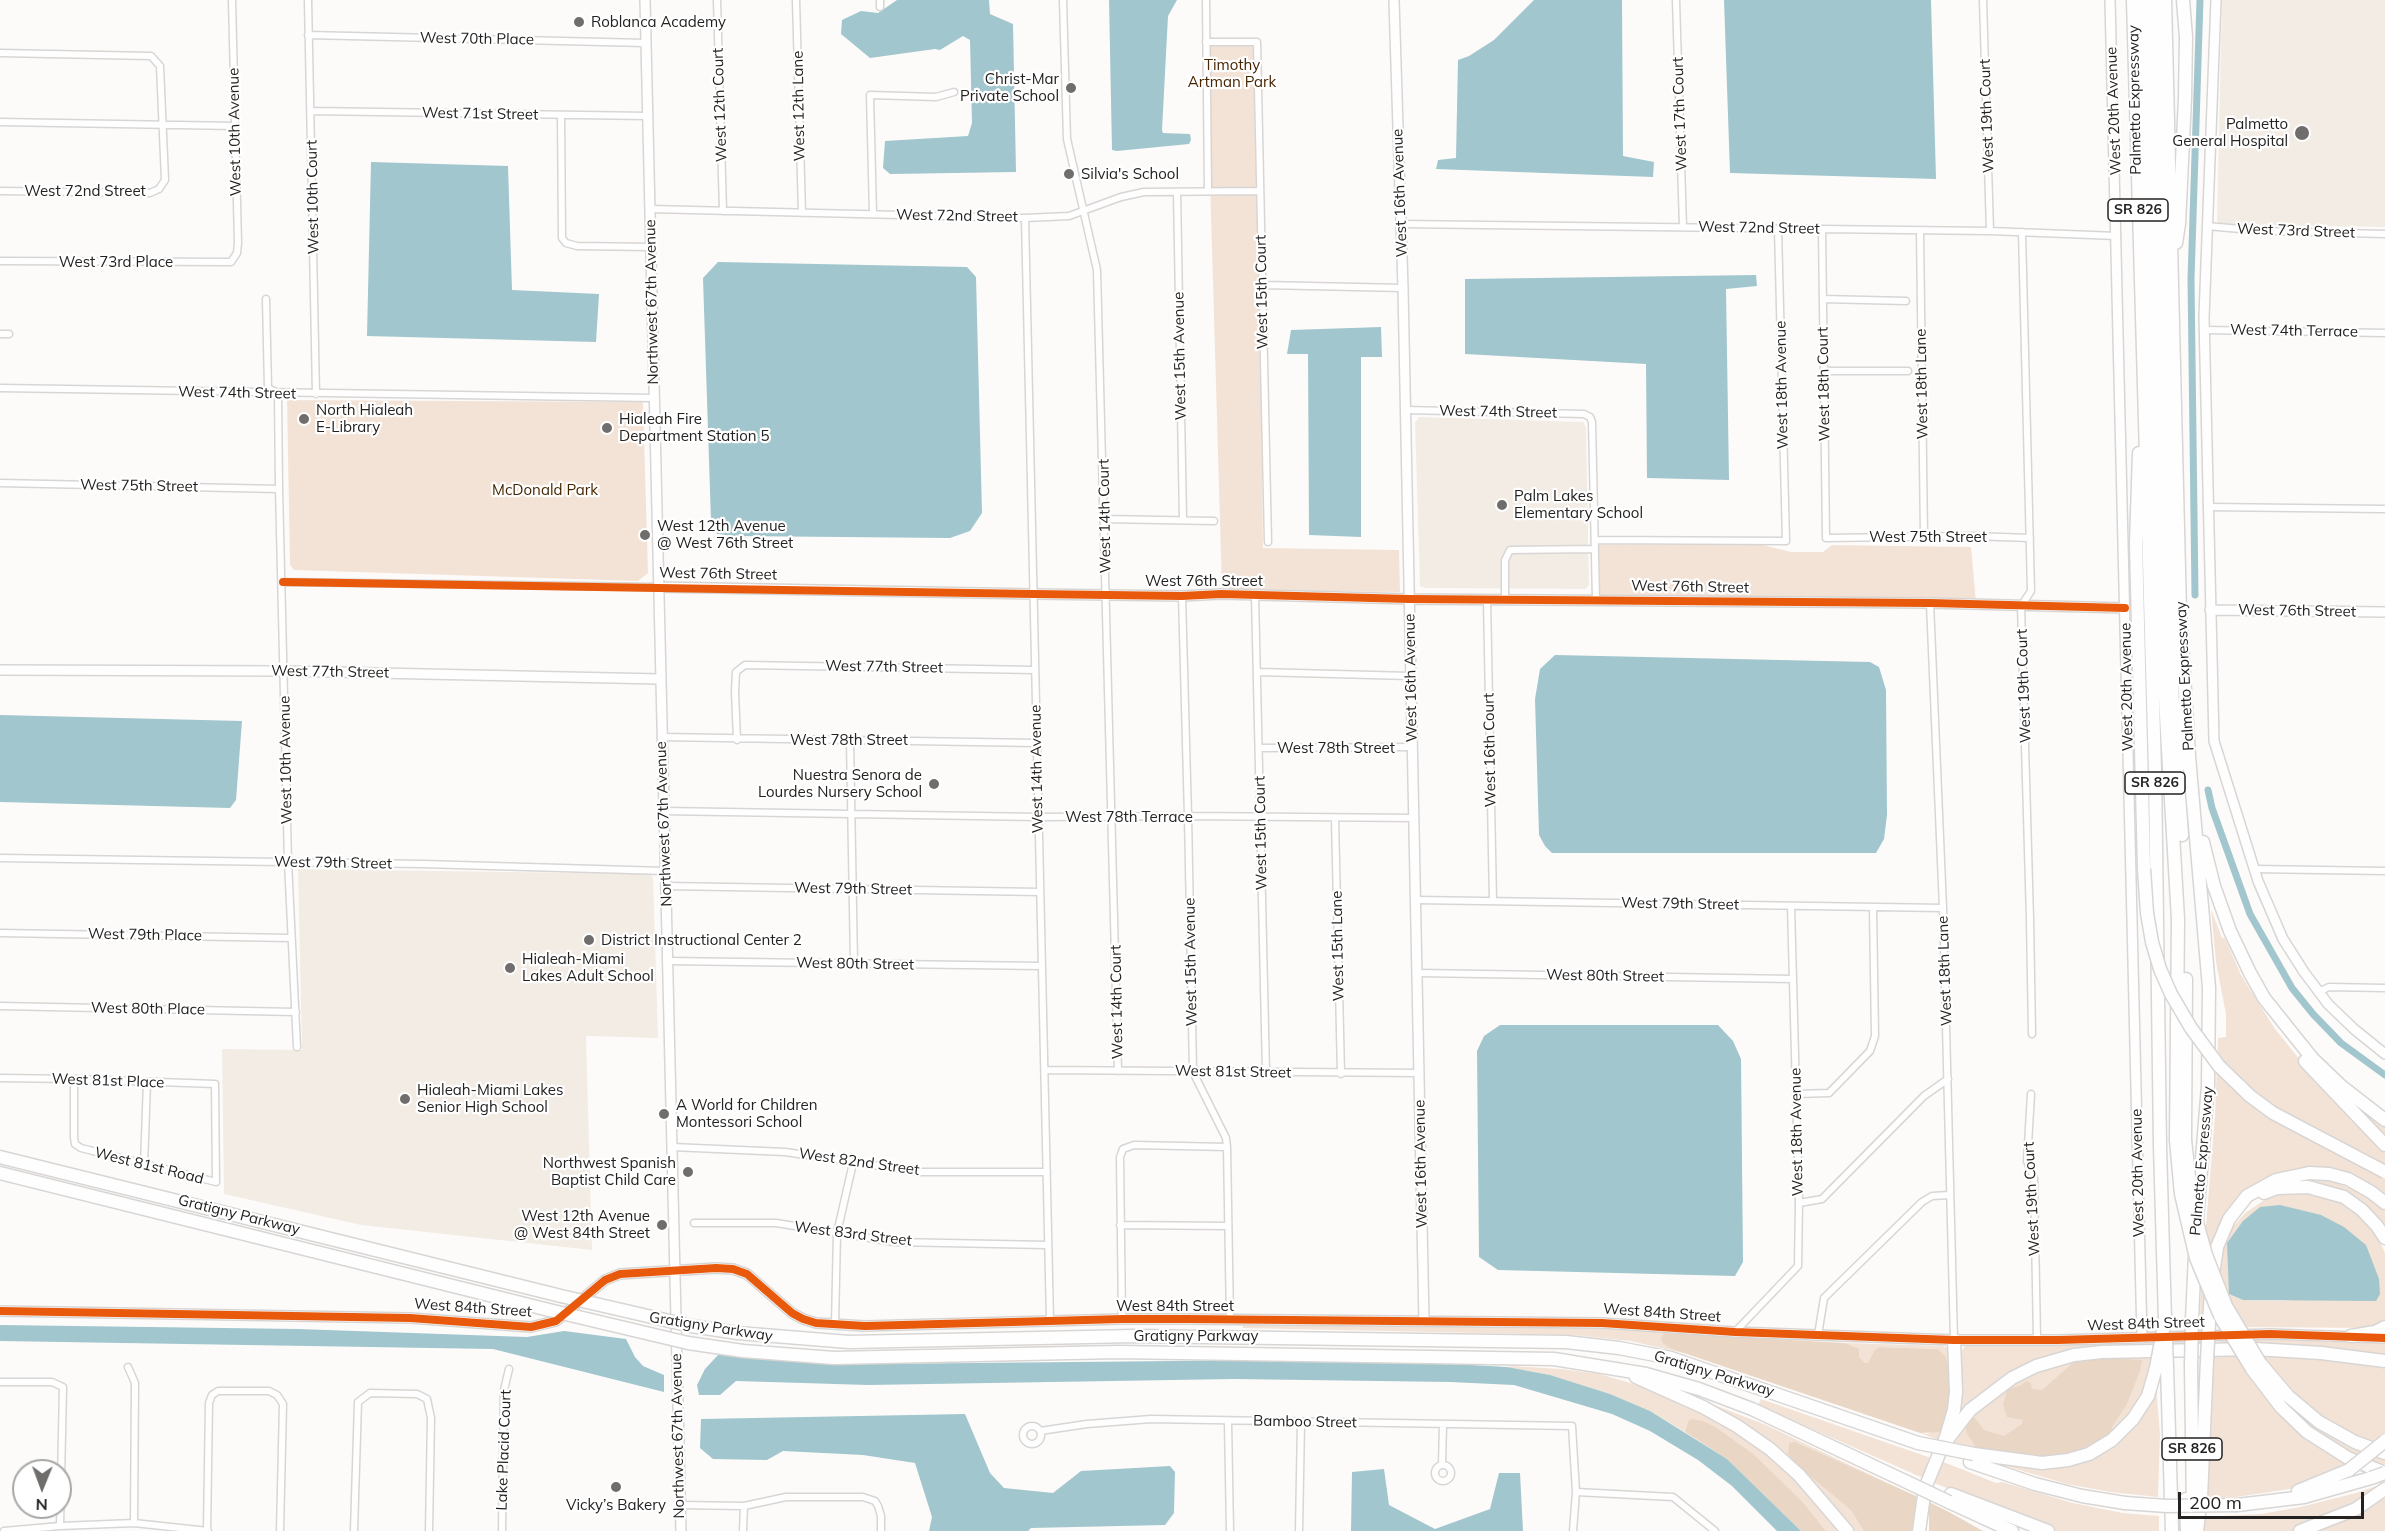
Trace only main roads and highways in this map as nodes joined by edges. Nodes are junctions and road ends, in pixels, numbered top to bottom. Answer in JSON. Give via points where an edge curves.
{"nodes":[{"id":1,"x":2133,"y":0,"type":"edge"},
{"id":2,"x":2143,"y":0,"type":"edge"},
{"id":3,"x":2155,"y":0,"type":"edge"},
{"id":4,"x":2165,"y":0,"type":"edge"},
{"id":5,"x":2183,"y":0,"type":"edge"},
{"id":6,"x":2171,"y":264,"type":"junction"},
{"id":7,"x":2145,"y":419,"type":"junction"},
{"id":8,"x":2172,"y":661,"type":"junction"},
{"id":9,"x":2194,"y":811,"type":"junction"},
{"id":10,"x":2279,"y":1019,"type":"junction"},
{"id":11,"x":2385,"y":1120,"type":"edge"},
{"id":12,"x":2181,"y":1140,"type":"junction"},
{"id":13,"x":2385,"y":1145,"type":"edge"},
{"id":14,"x":0,"y":1157,"type":"edge"},
{"id":15,"x":2385,"y":1172,"type":"edge"},
{"id":16,"x":0,"y":1173,"type":"edge"},
{"id":17,"x":2385,"y":1203,"type":"edge"},
{"id":18,"x":2229,"y":1219,"type":"junction"},
{"id":19,"x":2385,"y":1238,"type":"edge"},
{"id":20,"x":2189,"y":1320,"type":"junction"},
{"id":21,"x":2385,"y":1327,"type":"edge"},
{"id":22,"x":2351,"y":1336,"type":"road end"},
{"id":23,"x":1954,"y":1340,"type":"road end"},
{"id":24,"x":2385,"y":1361,"type":"edge"},
{"id":25,"x":2256,"y":1366,"type":"junction"},
{"id":26,"x":2162,"y":1367,"type":"junction"},
{"id":27,"x":2188,"y":1367,"type":"junction"},
{"id":28,"x":1622,"y":1369,"type":"junction"},
{"id":29,"x":2385,"y":1441,"type":"edge"},
{"id":30,"x":1943,"y":1445,"type":"junction"},
{"id":31,"x":2385,"y":1453,"type":"edge"},
{"id":32,"x":1972,"y":1458,"type":"junction"},
{"id":33,"x":2385,"y":1473,"type":"edge"},
{"id":34,"x":2385,"y":1489,"type":"edge"},
{"id":35,"x":1950,"y":1498,"type":"junction"},
{"id":36,"x":2271,"y":1502,"type":"junction"},
{"id":37,"x":1847,"y":1531,"type":"edge"},
{"id":38,"x":1919,"y":1531,"type":"edge"},
{"id":39,"x":2012,"y":1531,"type":"edge"},
{"id":40,"x":2048,"y":1531,"type":"edge"},
{"id":41,"x":2172,"y":1531,"type":"edge"},
{"id":42,"x":2187,"y":1531,"type":"edge"},
{"id":43,"x":2195,"y":1531,"type":"edge"},
{"id":44,"x":2300,"y":1531,"type":"edge"}],
"edges":[{"from":1,"to":7,"type":"highway","name":"Palmetto Expressway","number":"SR 826"},
{"from":2,"to":12,"type":"highway","via":[[2162,646],[2178,919]]},
{"from":3,"to":8,"type":"highway"},
{"from":4,"to":6,"type":"highway","name":"Palmetto Expressway","number":"SR 826"},
{"from":5,"to":6,"type":"highway","via":[[2184,142],[2179,224]]},
{"from":6,"to":9,"type":"highway","name":"Palmetto Expressway","number":"SR 826","via":[[2180,610]]},
{"from":7,"to":15,"type":"highway","bridge":true,"via":[[2138,464],[2136,544],[2144,869],[2147,913],[2160,969],[2191,1028],[2219,1066],[2250,1096],[2273,1113]]},
{"from":7,"to":26,"type":"highway","name":"Palmetto Expressway","number":"SR 826","bridge":true,"via":[[2165,1320]]},
{"from":8,"to":12,"type":"highway","via":[[2186,929]]},
{"from":8,"to":20,"type":"highway","via":[[2203,1006],[2188,1248]]},
{"from":9,"to":10,"type":"highway","via":[[2230,931]]},
{"from":9,"to":20,"type":"highway","name":"Palmetto Expressway","number":"SR 826","via":[[2210,1032]]},
{"from":10,"to":11,"type":"highway","via":[[2341,1086]]},
{"from":10,"to":13,"type":"highway","via":[[2303,1059]]},
{"from":12,"to":25,"type":"highway","bridge":true,"via":[[2206,1255]]},
{"from":14,"to":32,"type":"highway","name":"Gratigny Parkway","bridge":true,"via":[[561,1296],[738,1334],[849,1342],[1134,1336],[1566,1342],[1671,1358]]},
{"from":16,"to":28,"type":"highway","name":"Gratigny Parkway","bridge":true,"via":[[549,1310],[688,1343],[743,1351],[834,1358],[1118,1352],[1392,1355],[1554,1359]]},
{"from":17,"to":18,"type":"highway","via":[[2348,1179],[2309,1173],[2284,1177],[2260,1187],[2247,1196]]},
{"from":18,"to":19,"type":"highway","via":[[2264,1193],[2308,1186],[2344,1197],[2362,1210]]},
{"from":18,"to":43,"type":"highway","bridge":true,"via":[[2217,1247],[2209,1323],[2201,1498]]},
{"from":20,"to":27,"type":"highway","name":"Palmetto Expressway","number":"SR 826","bridge":true},
{"from":21,"to":22,"type":"highway"},
{"from":23,"to":30,"type":"highway","via":[[1956,1398]]},
{"from":24,"to":30,"type":"highway","via":[[2272,1349],[2074,1355],[2012,1377],[1970,1410]]},
{"from":25,"to":31,"type":"highway","via":[[2313,1418],[2349,1439]]},
{"from":25,"to":33,"type":"highway","via":[[2281,1407],[2307,1432],[2348,1458]]},
{"from":26,"to":32,"type":"highway","via":[[2133,1419],[2112,1440],[2089,1454],[2042,1463]]},
{"from":26,"to":41,"type":"highway","number":"SR 826"},
{"from":27,"to":42,"type":"highway"},
{"from":27,"to":43,"type":"highway","name":"Palmetto Expressway","number":"SR 826"},
{"from":28,"to":35,"type":"highway","name":"Gratigny Parkway","bridge":true,"via":[[1699,1389],[1752,1409],[1907,1482]]},
{"from":28,"to":37,"type":"highway","via":[[1703,1407],[1762,1443],[1799,1475]]},
{"from":29,"to":36,"type":"highway","bridge":true,"via":[[2349,1470]]},
{"from":30,"to":38,"type":"highway","via":[[1925,1488]]},
{"from":32,"to":36,"type":"highway","name":"Gratigny Parkway","bridge":true,"via":[[2035,1484],[2125,1503],[2167,1506]]},
{"from":33,"to":36,"type":"highway","name":"Gratigny Parkway","bridge":true,"via":[[2304,1497]]},
{"from":34,"to":44,"type":"highway","via":[[2356,1509]]},
{"from":35,"to":39,"type":"highway"},
{"from":35,"to":40,"type":"highway"}]}
